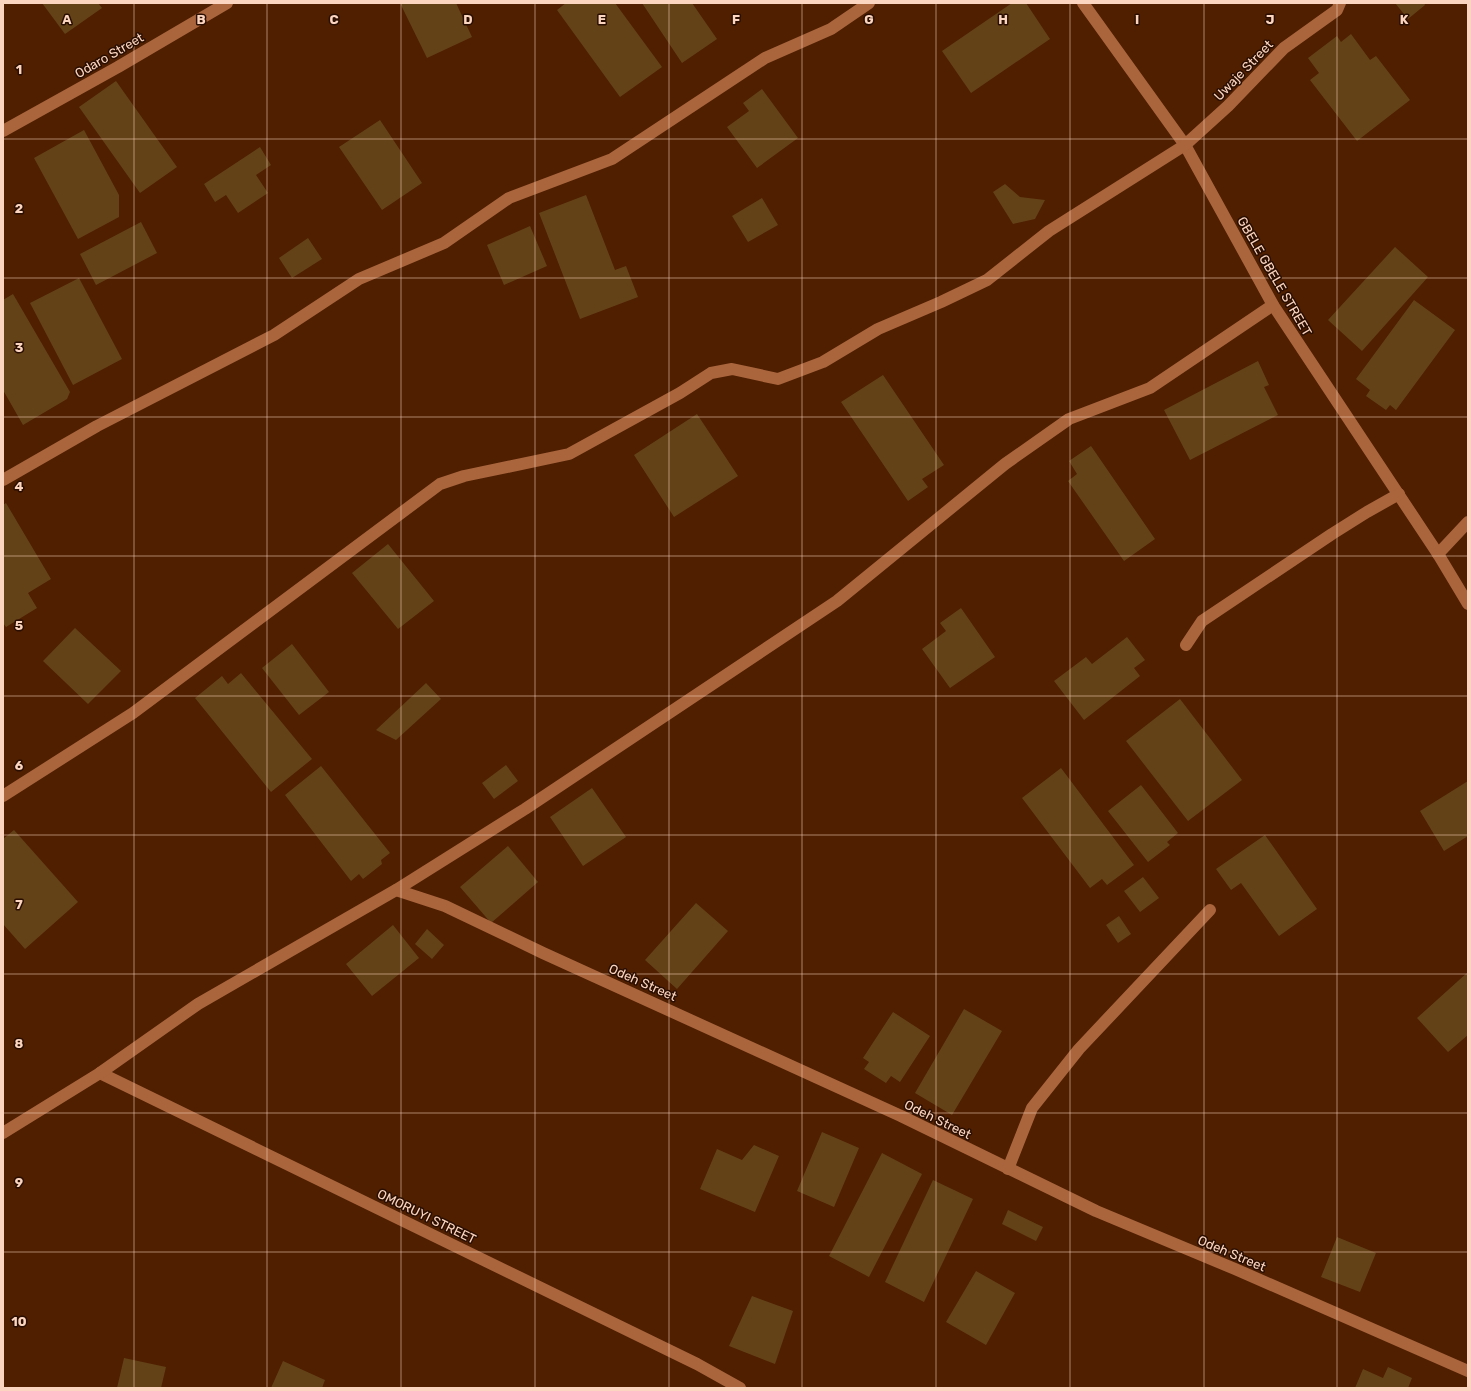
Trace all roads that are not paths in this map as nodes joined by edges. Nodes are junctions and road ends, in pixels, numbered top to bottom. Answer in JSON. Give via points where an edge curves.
{"nodes":[{"id":1,"x":228,"y":3,"type":"edge"},
{"id":2,"x":869,"y":3,"type":"edge"},
{"id":3,"x":1083,"y":3,"type":"edge"},
{"id":4,"x":1340,"y":3,"type":"edge"},
{"id":5,"x":3,"y":131,"type":"edge"},
{"id":6,"x":1185,"y":145,"type":"junction"},
{"id":7,"x":1273,"y":305,"type":"junction"},
{"id":8,"x":3,"y":480,"type":"edge"},
{"id":9,"x":1399,"y":494,"type":"junction"},
{"id":10,"x":1468,"y":522,"type":"edge"},
{"id":11,"x":1438,"y":554,"type":"junction"},
{"id":12,"x":1468,"y":604,"type":"edge"},
{"id":13,"x":1186,"y":645,"type":"dead end"},
{"id":14,"x":3,"y":796,"type":"edge"},
{"id":15,"x":396,"y":890,"type":"junction"},
{"id":16,"x":1210,"y":910,"type":"dead end"},
{"id":17,"x":100,"y":1073,"type":"junction"},
{"id":18,"x":3,"y":1133,"type":"edge"},
{"id":19,"x":1008,"y":1169,"type":"junction"},
{"id":20,"x":1468,"y":1371,"type":"edge"},
{"id":21,"x":740,"y":1388,"type":"edge"}],
"edges":[{"from":1,"to":5,"type":"street","name":"Odaro Street"},
{"from":2,"to":8,"type":"street","via":[[831,29],[765,58],[612,159],[509,198],[444,243],[359,279],[274,335],[97,426]]},
{"from":3,"to":6,"type":"street","name":"GBELE GBELE STREET"},
{"from":4,"to":6,"type":"street","name":"Uwaje Street","via":[[1337,10],[1284,48],[1228,106]]},
{"from":6,"to":7,"type":"street","name":"GBELE GBELE STREET"},
{"from":6,"to":14,"type":"street","name":"Uwaje Street","via":[[1049,231],[987,280],[878,329],[823,362],[778,379],[732,369],[711,373],[680,393],[569,454],[464,476],[440,484],[133,713]]},
{"from":7,"to":9,"type":"street","name":"GBELE GBELE STREET"},
{"from":7,"to":15,"type":"street","via":[[1150,388],[1069,419],[1005,464],[837,601],[525,809]]},
{"from":9,"to":11,"type":"street","name":"GBELE GBELE STREET"},
{"from":9,"to":13,"type":"street","via":[[1349,523],[1202,621]]},
{"from":10,"to":11,"type":"street"},
{"from":11,"to":12,"type":"street","name":"GBELE GBELE STREET"},
{"from":15,"to":17,"type":"street","via":[[198,1004]]},
{"from":15,"to":19,"type":"street","name":"Odeh Street","via":[[445,906],[901,1116]]},
{"from":16,"to":19,"type":"street","via":[[1079,1048],[1032,1108]]},
{"from":17,"to":18,"type":"street"},
{"from":17,"to":21,"type":"street","name":"OMORUYI STREET","via":[[697,1364]]},
{"from":19,"to":20,"type":"street","name":"Odeh Street","via":[[1096,1211]]}]}
